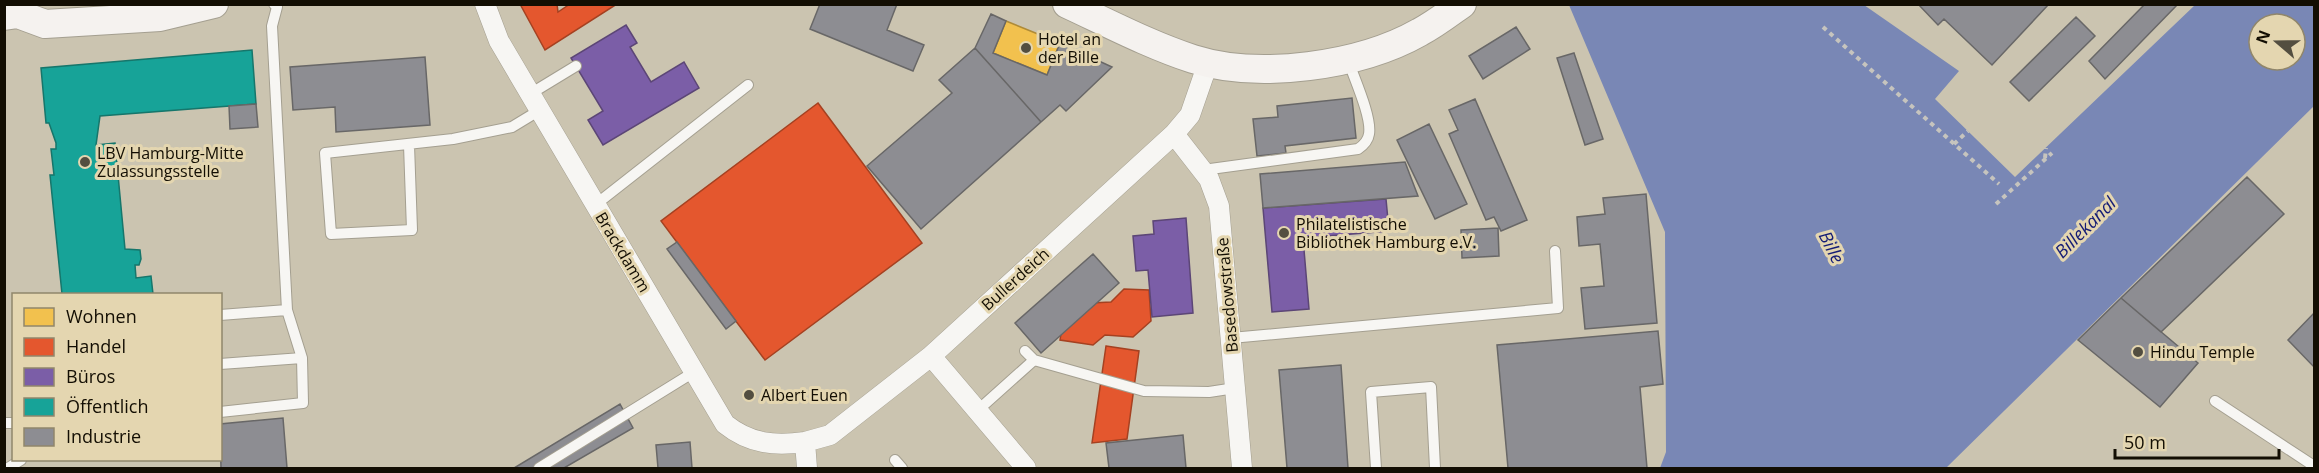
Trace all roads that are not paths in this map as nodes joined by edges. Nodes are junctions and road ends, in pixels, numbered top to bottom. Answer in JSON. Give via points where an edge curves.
{"nodes":[{"id":1,"x":214,"y":4,"type":"edge"},
{"id":2,"x":485,"y":4,"type":"edge"},
{"id":3,"x":1067,"y":4,"type":"edge"},
{"id":4,"x":1462,"y":4,"type":"edge"},
{"id":5,"x":275,"y":6,"type":"edge"},
{"id":6,"x":17,"y":11,"type":"edge"},
{"id":7,"x":1348,"y":60,"type":"junction"},
{"id":8,"x":1208,"y":63,"type":"junction"},
{"id":9,"x":576,"y":66,"type":"dead end"},
{"id":10,"x":748,"y":85,"type":"dead end"},
{"id":11,"x":535,"y":102,"type":"junction"},
{"id":12,"x":1174,"y":134,"type":"junction"},
{"id":13,"x":409,"y":145,"type":"junction"},
{"id":14,"x":1203,"y":170,"type":"junction"},
{"id":15,"x":595,"y":205,"type":"junction"},
{"id":16,"x":1555,"y":251,"type":"dead end"},
{"id":17,"x":287,"y":310,"type":"junction"},
{"id":18,"x":222,"y":315,"type":"edge"},
{"id":19,"x":1231,"y":338,"type":"junction"},
{"id":20,"x":1025,"y":351,"type":"dead end"},
{"id":21,"x":931,"y":356,"type":"junction"},
{"id":22,"x":303,"y":358,"type":"junction"},
{"id":23,"x":1034,"y":360,"type":"junction"},
{"id":24,"x":222,"y":364,"type":"edge"},
{"id":25,"x":694,"y":372,"type":"junction"},
{"id":26,"x":1236,"y":388,"type":"junction"},
{"id":27,"x":2215,"y":401,"type":"dead end"},
{"id":28,"x":977,"y":411,"type":"junction"},
{"id":29,"x":222,"y":412,"type":"edge"},
{"id":30,"x":805,"y":442,"type":"junction"},
{"id":31,"x":2314,"y":465,"type":"edge"},
{"id":32,"x":539,"y":468,"type":"edge"},
{"id":33,"x":807,"y":468,"type":"edge"},
{"id":34,"x":1026,"y":468,"type":"edge"},
{"id":35,"x":1242,"y":468,"type":"edge"},
{"id":36,"x":1376,"y":468,"type":"edge"},
{"id":37,"x":1436,"y":468,"type":"edge"}],
"edges":[{"from":1,"to":6,"type":"main road","via":[[160,17],[45,24]]},
{"from":2,"to":11,"type":"street","name":"Brackdamm","via":[[499,41]]},
{"from":3,"to":8,"type":"main road","via":[[1151,43]]},
{"from":4,"to":7,"type":"main road","via":[[1418,33]]},
{"from":5,"to":17,"type":"lane","via":[[272,26]]},
{"from":7,"to":8,"type":"main road","via":[[1257,70]]},
{"from":7,"to":14,"type":"lane","via":[[1369,134],[1365,144],[1358,149]]},
{"from":8,"to":12,"type":"street","name":"Bullerdeich","via":[[1190,115]]},
{"from":9,"to":11,"type":"lane"},
{"from":10,"to":15,"type":"lane"},
{"from":11,"to":13,"type":"lane","via":[[512,127]]},
{"from":11,"to":15,"type":"street","name":"Brackdamm"},
{"from":12,"to":14,"type":"street","name":"Basedowstraße"},
{"from":12,"to":21,"type":"street","name":"Bullerdeich"},
{"from":13,"to":13,"type":"lane","via":[[412,230],[331,234],[325,153]]},
{"from":14,"to":19,"type":"street","name":"Basedowstraße","via":[[1219,206]]},
{"from":15,"to":25,"type":"street","name":"Brackdamm"},
{"from":16,"to":19,"type":"lane","via":[[1558,308]]},
{"from":17,"to":18,"type":"lane"},
{"from":17,"to":22,"type":"lane"},
{"from":19,"to":26,"type":"street","name":"Basedowstraße"},
{"from":20,"to":23,"type":"lane"},
{"from":21,"to":28,"type":"street"},
{"from":21,"to":30,"type":"street","name":"Bullerdeich","via":[[830,435]]},
{"from":22,"to":24,"type":"lane"},
{"from":22,"to":29,"type":"lane","via":[[303,403]]},
{"from":23,"to":26,"type":"lane","via":[[1144,391],[1209,392]]},
{"from":23,"to":28,"type":"lane"},
{"from":25,"to":30,"type":"street","name":"Brackdamm","via":[[726,424],[738,434],[779,445]]},
{"from":25,"to":32,"type":"lane"},
{"from":26,"to":35,"type":"street","name":"Basedowstraße"},
{"from":27,"to":31,"type":"lane"},
{"from":28,"to":34,"type":"street"},
{"from":30,"to":33,"type":"street"},
{"from":36,"to":37,"type":"lane","via":[[1371,392],[1431,387]]}]}
